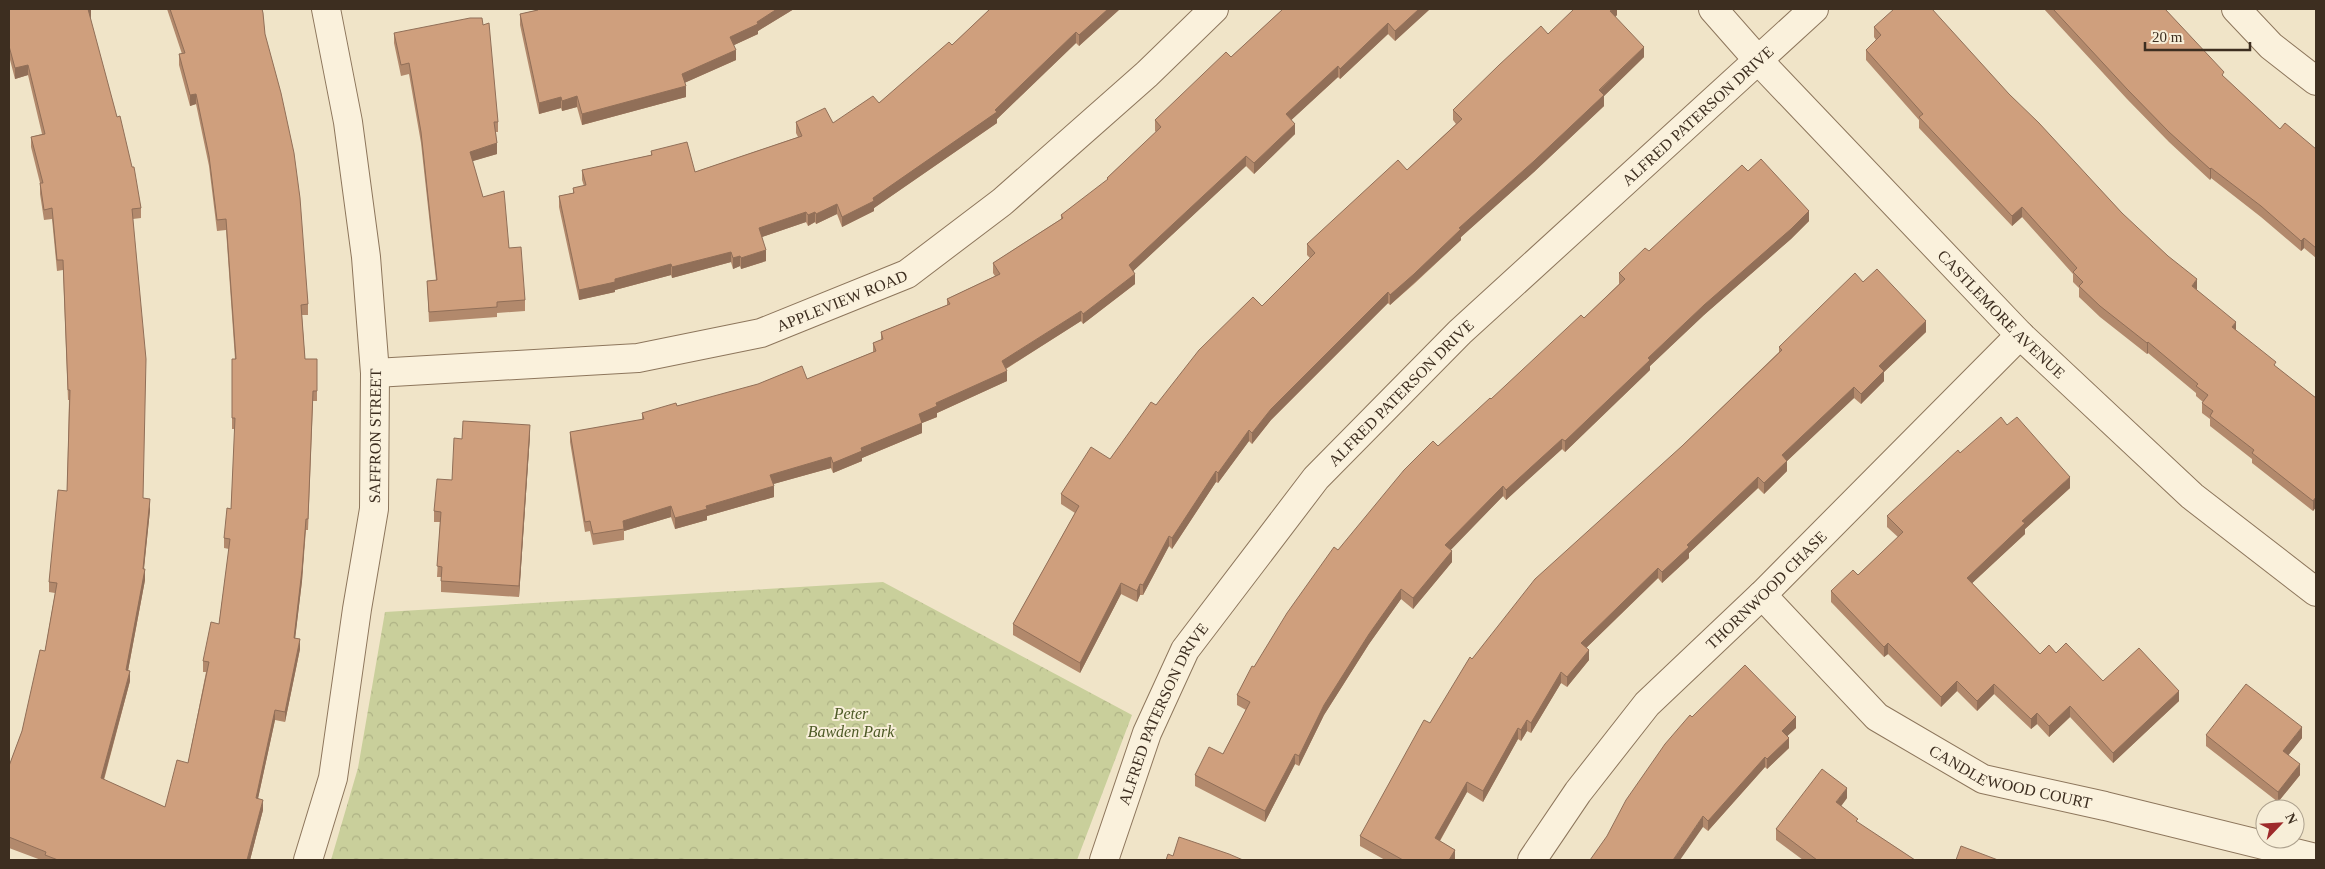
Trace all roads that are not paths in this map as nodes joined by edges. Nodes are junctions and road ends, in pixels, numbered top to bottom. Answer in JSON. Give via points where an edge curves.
{"nodes":[{"id":1,"x":326,"y":9,"type":"edge"},
{"id":2,"x":1214,"y":9,"type":"edge"},
{"id":3,"x":1713,"y":9,"type":"edge"},
{"id":4,"x":1814,"y":9,"type":"edge"},
{"id":5,"x":2236,"y":9,"type":"edge"},
{"id":6,"x":1757,"y":59,"type":"junction"},
{"id":7,"x":2316,"y":81,"type":"edge"},
{"id":8,"x":2020,"y":335,"type":"junction"},
{"id":9,"x":375,"y":373,"type":"junction"},
{"id":10,"x":2316,"y":592,"type":"edge"},
{"id":11,"x":1762,"y":594,"type":"junction"},
{"id":12,"x":2316,"y":858,"type":"edge"},
{"id":13,"x":308,"y":860,"type":"edge"},
{"id":14,"x":1104,"y":860,"type":"edge"},
{"id":15,"x":1532,"y":860,"type":"edge"}],
"edges":[{"from":1,"to":9,"type":"street","name":"SAFFRON STREET","via":[[349,131],[366,257]]},
{"from":2,"to":9,"type":"street","name":"APPLEVIEW ROAD","via":[[1147,74],[1002,202],[907,274],[761,333],[638,358]]},
{"from":3,"to":6,"type":"street","name":"CASTLEMORE AVENUE"},
{"from":4,"to":6,"type":"street","name":"ALFRED PATERSON DRIVE"},
{"from":5,"to":7,"type":"street","via":[[2271,46]]},
{"from":6,"to":8,"type":"street","name":"CASTLEMORE AVENUE"},
{"from":6,"to":14,"type":"street","name":"ALFRED PATERSON DRIVE","via":[[1460,332],[1316,478],[1185,650],[1147,733]]},
{"from":8,"to":10,"type":"street","name":"CASTLEMORE AVENUE","via":[[2192,496]]},
{"from":8,"to":11,"type":"street","name":"THORNWOOD CHASE"},
{"from":9,"to":13,"type":"street","name":"SAFFRON STREET","via":[[374,508],[333,778]]},
{"from":11,"to":12,"type":"street","name":"CANDLEWOOD COURT","via":[[1878,717],[1983,779]]},
{"from":11,"to":15,"type":"street","name":"THORNWOOD CHASE","via":[[1647,704],[1578,792]]}]}
